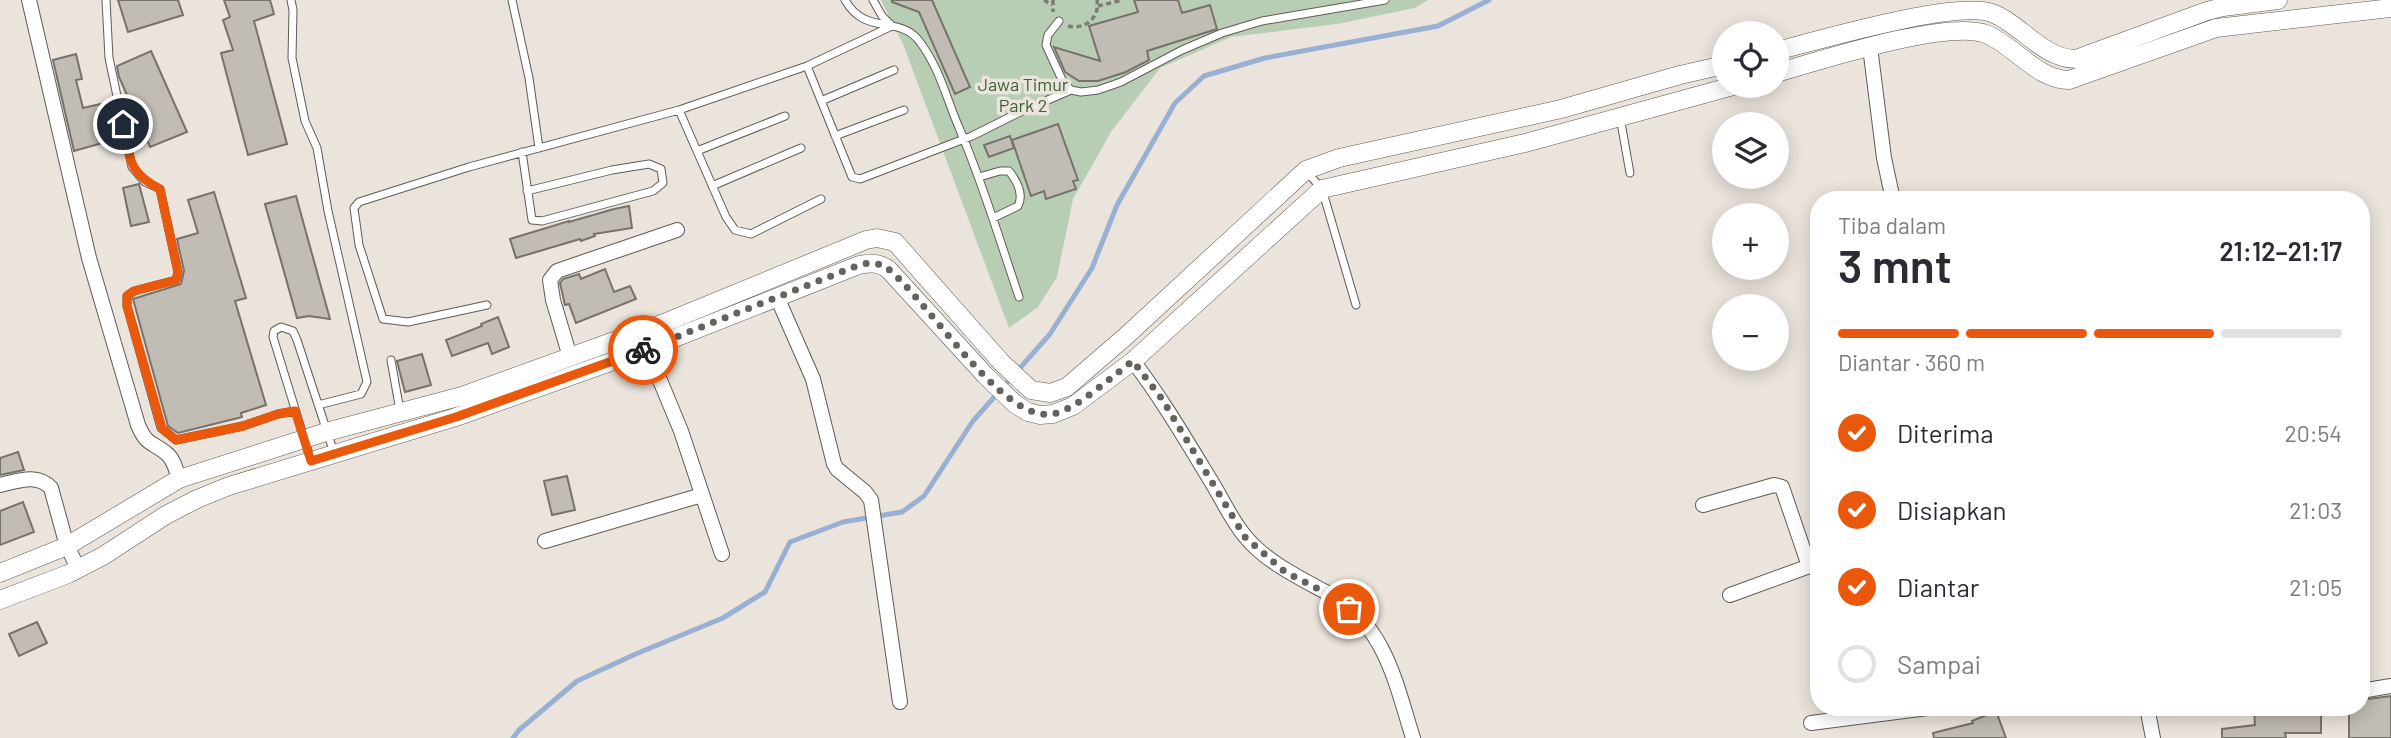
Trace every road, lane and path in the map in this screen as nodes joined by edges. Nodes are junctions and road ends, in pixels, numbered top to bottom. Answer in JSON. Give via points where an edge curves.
{"nodes":[{"id":1,"x":29,"y":0,"type":"edge"},
{"id":2,"x":106,"y":0,"type":"edge"},
{"id":3,"x":291,"y":0,"type":"edge"},
{"id":4,"x":512,"y":0,"type":"edge"},
{"id":5,"x":845,"y":0,"type":"edge"},
{"id":6,"x":873,"y":0,"type":"edge"},
{"id":7,"x":1044,"y":0,"type":"edge"},
{"id":8,"x":1123,"y":0,"type":"edge"},
{"id":9,"x":1385,"y":0,"type":"edge"},
{"id":10,"x":2278,"y":0,"type":"edge"},
{"id":11,"x":1053,"y":3,"type":"edge"},
{"id":12,"x":1097,"y":3,"type":"edge"},
{"id":13,"x":2391,"y":8,"type":"edge"},
{"id":14,"x":2207,"y":11,"type":"junction"},
{"id":15,"x":1059,"y":21,"type":"junction"},
{"id":16,"x":892,"y":26,"type":"junction"},
{"id":17,"x":2216,"y":28,"type":"junction"},
{"id":18,"x":1870,"y":47,"type":"junction"},
{"id":19,"x":1789,"y":48,"type":"edge"},
{"id":20,"x":807,"y":66,"type":"junction"},
{"id":21,"x":1789,"y":69,"type":"edge"},
{"id":22,"x":894,"y":70,"type":"dead end"},
{"id":23,"x":1680,"y":75,"type":"junction"},
{"id":24,"x":1712,"y":77,"type":"edge"},
{"id":25,"x":1712,"y":84,"type":"edge"},
{"id":26,"x":1072,"y":90,"type":"junction"},
{"id":27,"x":1684,"y":98,"type":"junction"},
{"id":28,"x":821,"y":101,"type":"junction"},
{"id":29,"x":679,"y":110,"type":"junction"},
{"id":30,"x":904,"y":110,"type":"dead end"},
{"id":31,"x":785,"y":116,"type":"dead end"},
{"id":32,"x":1619,"y":116,"type":"junction"},
{"id":33,"x":835,"y":136,"type":"junction"},
{"id":34,"x":964,"y":138,"type":"junction"},
{"id":35,"x":539,"y":148,"type":"junction"},
{"id":36,"x":801,"y":148,"type":"dead end"},
{"id":37,"x":697,"y":151,"type":"junction"},
{"id":38,"x":522,"y":152,"type":"junction"},
{"id":39,"x":1306,"y":170,"type":"junction"},
{"id":40,"x":1630,"y":173,"type":"dead end"},
{"id":41,"x":979,"y":177,"type":"junction"},
{"id":42,"x":712,"y":186,"type":"junction"},
{"id":43,"x":1322,"y":189,"type":"junction"},
{"id":44,"x":527,"y":191,"type":"junction"},
{"id":45,"x":1891,"y":191,"type":"edge"},
{"id":46,"x":821,"y":199,"type":"dead end"},
{"id":47,"x":993,"y":218,"type":"junction"},
{"id":48,"x":677,"y":230,"type":"dead end"},
{"id":49,"x":777,"y":297,"type":"junction"},
{"id":50,"x":1019,"y":297,"type":"dead end"},
{"id":51,"x":487,"y":305,"type":"dead end"},
{"id":52,"x":1356,"y":305,"type":"dead end"},
{"id":53,"x":647,"y":349,"type":"junction"},
{"id":54,"x":570,"y":357,"type":"junction"},
{"id":55,"x":391,"y":360,"type":"dead end"},
{"id":56,"x":1133,"y":361,"type":"junction"},
{"id":57,"x":1000,"y":362,"type":"junction"},
{"id":58,"x":985,"y":376,"type":"junction"},
{"id":59,"x":1031,"y":390,"type":"junction"},
{"id":60,"x":498,"y":393,"type":"junction"},
{"id":61,"x":1015,"y":404,"type":"junction"},
{"id":62,"x":318,"y":405,"type":"junction"},
{"id":63,"x":295,"y":411,"type":"junction"},
{"id":64,"x":401,"y":411,"type":"junction"},
{"id":65,"x":326,"y":432,"type":"junction"},
{"id":66,"x":303,"y":439,"type":"junction"},
{"id":67,"x":334,"y":454,"type":"junction"},
{"id":68,"x":311,"y":461,"type":"junction"},
{"id":69,"x":179,"y":479,"type":"junction"},
{"id":70,"x":0,"y":485,"type":"edge"},
{"id":71,"x":702,"y":495,"type":"junction"},
{"id":72,"x":1703,"y":505,"type":"dead end"},
{"id":73,"x":545,"y":541,"type":"dead end"},
{"id":74,"x":66,"y":546,"type":"junction"},
{"id":75,"x":722,"y":554,"type":"dead end"},
{"id":76,"x":1810,"y":557,"type":"edge"},
{"id":77,"x":1810,"y":566,"type":"edge"},
{"id":78,"x":78,"y":568,"type":"junction"},
{"id":79,"x":0,"y":573,"type":"edge"},
{"id":80,"x":1730,"y":595,"type":"dead end"},
{"id":81,"x":0,"y":600,"type":"edge"},
{"id":82,"x":2391,"y":686,"type":"edge"},
{"id":83,"x":2370,"y":690,"type":"edge"},
{"id":84,"x":900,"y":702,"type":"dead end"},
{"id":85,"x":1865,"y":716,"type":"edge"},
{"id":86,"x":2149,"y":716,"type":"edge"},
{"id":87,"x":1811,"y":723,"type":"dead end"},
{"id":88,"x":1413,"y":738,"type":"edge"},
{"id":89,"x":2153,"y":738,"type":"edge"}],
"edges":[{"from":1,"to":69,"type":"street","via":[[89,258],[138,425],[148,443],[167,453]]},
{"from":2,"to":63,"type":"lane","via":[[109,58],[132,167],[145,182],[160,189],[178,272],[176,280],[127,296],[162,428],[176,440]]},
{"from":3,"to":62,"type":"lane","via":[[292,58],[305,121],[317,148],[367,382],[361,394]]},
{"from":4,"to":35,"type":"lane"},
{"from":5,"to":16,"type":"lane","via":[[865,21]]},
{"from":6,"to":16,"type":"lane"},
{"from":7,"to":11,"type":"path"},
{"from":8,"to":12,"type":"path"},
{"from":9,"to":26,"type":"lane","via":[[1262,21],[1182,50],[1121,82],[1098,90]]},
{"from":10,"to":14,"type":"street"},
{"from":11,"to":15,"type":"path"},
{"from":12,"to":15,"type":"path","via":[[1096,14],[1083,26],[1074,28]]},
{"from":13,"to":17,"type":"street"},
{"from":14,"to":17,"type":"street"},
{"from":14,"to":19,"type":"street","via":[[2076,59],[2052,53],[2004,19],[1978,10],[1877,25]]},
{"from":15,"to":26,"type":"lane","via":[[1046,46],[1063,82]]},
{"from":16,"to":20,"type":"lane"},
{"from":16,"to":34,"type":"lane","via":[[907,29],[936,65]]},
{"from":17,"to":18,"type":"street","via":[[2069,80],[2046,74],[1998,40],[1971,31]]},
{"from":18,"to":21,"type":"street"},
{"from":18,"to":45,"type":"street"},
{"from":20,"to":28,"type":"lane"},
{"from":20,"to":29,"type":"lane"},
{"from":22,"to":28,"type":"lane"},
{"from":23,"to":24,"type":"street"},
{"from":23,"to":27,"type":"street"},
{"from":23,"to":39,"type":"street","via":[[1561,109],[1339,158]]},
{"from":25,"to":27,"type":"street"},
{"from":26,"to":34,"type":"lane"},
{"from":27,"to":32,"type":"street"},
{"from":28,"to":33,"type":"lane"},
{"from":29,"to":35,"type":"lane"},
{"from":29,"to":37,"type":"lane"},
{"from":30,"to":33,"type":"lane"},
{"from":31,"to":37,"type":"lane"},
{"from":32,"to":40,"type":"lane"},
{"from":32,"to":43,"type":"street","via":[[1525,143]]},
{"from":33,"to":34,"type":"lane","via":[[852,177],[860,179]]},
{"from":34,"to":41,"type":"lane"},
{"from":35,"to":38,"type":"lane"},
{"from":36,"to":42,"type":"lane"},
{"from":37,"to":42,"type":"lane"},
{"from":38,"to":44,"type":"lane"},
{"from":38,"to":51,"type":"lane","via":[[359,202],[354,208],[359,245],[383,319],[408,322]]},
{"from":39,"to":43,"type":"lane"},
{"from":39,"to":59,"type":"street","via":[[1067,387],[1050,393]]},
{"from":41,"to":47,"type":"lane"},
{"from":41,"to":47,"type":"lane","via":[[1009,171],[1020,192],[1018,206]]},
{"from":42,"to":46,"type":"lane","via":[[735,230],[751,234]]},
{"from":43,"to":52,"type":"lane"},
{"from":43,"to":56,"type":"street"},
{"from":44,"to":44,"type":"lane","via":[[532,220],[542,220],[653,191],[663,183],[661,169],[649,164]]},
{"from":47,"to":50,"type":"lane"},
{"from":48,"to":54,"type":"street","via":[[557,271],[550,280],[553,300]]},
{"from":49,"to":53,"type":"street"},
{"from":49,"to":58,"type":"street","via":[[859,265],[883,265]]},
{"from":49,"to":84,"type":"street","via":[[813,379],[834,464],[871,500]]},
{"from":53,"to":60,"type":"street"},
{"from":53,"to":71,"type":"street"},
{"from":54,"to":57,"type":"street","via":[[877,238],[895,242],[902,249]]},
{"from":54,"to":60,"type":"street"},
{"from":55,"to":64,"type":"lane"},
{"from":56,"to":61,"type":"street","via":[[1066,410],[1041,415]]},
{"from":56,"to":88,"type":"street","via":[[1162,399],[1245,537],[1285,572],[1334,597],[1379,641]]},
{"from":57,"to":58,"type":"street"},
{"from":57,"to":59,"type":"street"},
{"from":58,"to":61,"type":"street"},
{"from":59,"to":61,"type":"street"},
{"from":60,"to":64,"type":"street"},
{"from":60,"to":67,"type":"street"},
{"from":62,"to":63,"type":"lane","via":[[293,331],[281,327],[273,337]]},
{"from":62,"to":65,"type":"lane"},
{"from":63,"to":66,"type":"lane"},
{"from":64,"to":65,"type":"street"},
{"from":65,"to":66,"type":"street"},
{"from":65,"to":67,"type":"lane"},
{"from":66,"to":68,"type":"lane"},
{"from":66,"to":69,"type":"street"},
{"from":67,"to":68,"type":"street"},
{"from":68,"to":78,"type":"street","via":[[198,499]]},
{"from":69,"to":74,"type":"street"},
{"from":70,"to":74,"type":"street","via":[[45,481],[51,488]]},
{"from":71,"to":73,"type":"street"},
{"from":71,"to":75,"type":"street"},
{"from":72,"to":76,"type":"street","via":[[1774,485],[1782,487]]},
{"from":74,"to":78,"type":"street"},
{"from":74,"to":79,"type":"street"},
{"from":77,"to":80,"type":"street"},
{"from":78,"to":81,"type":"street"},
{"from":82,"to":83,"type":"street"},
{"from":85,"to":87,"type":"street"},
{"from":86,"to":89,"type":"street"}]}
